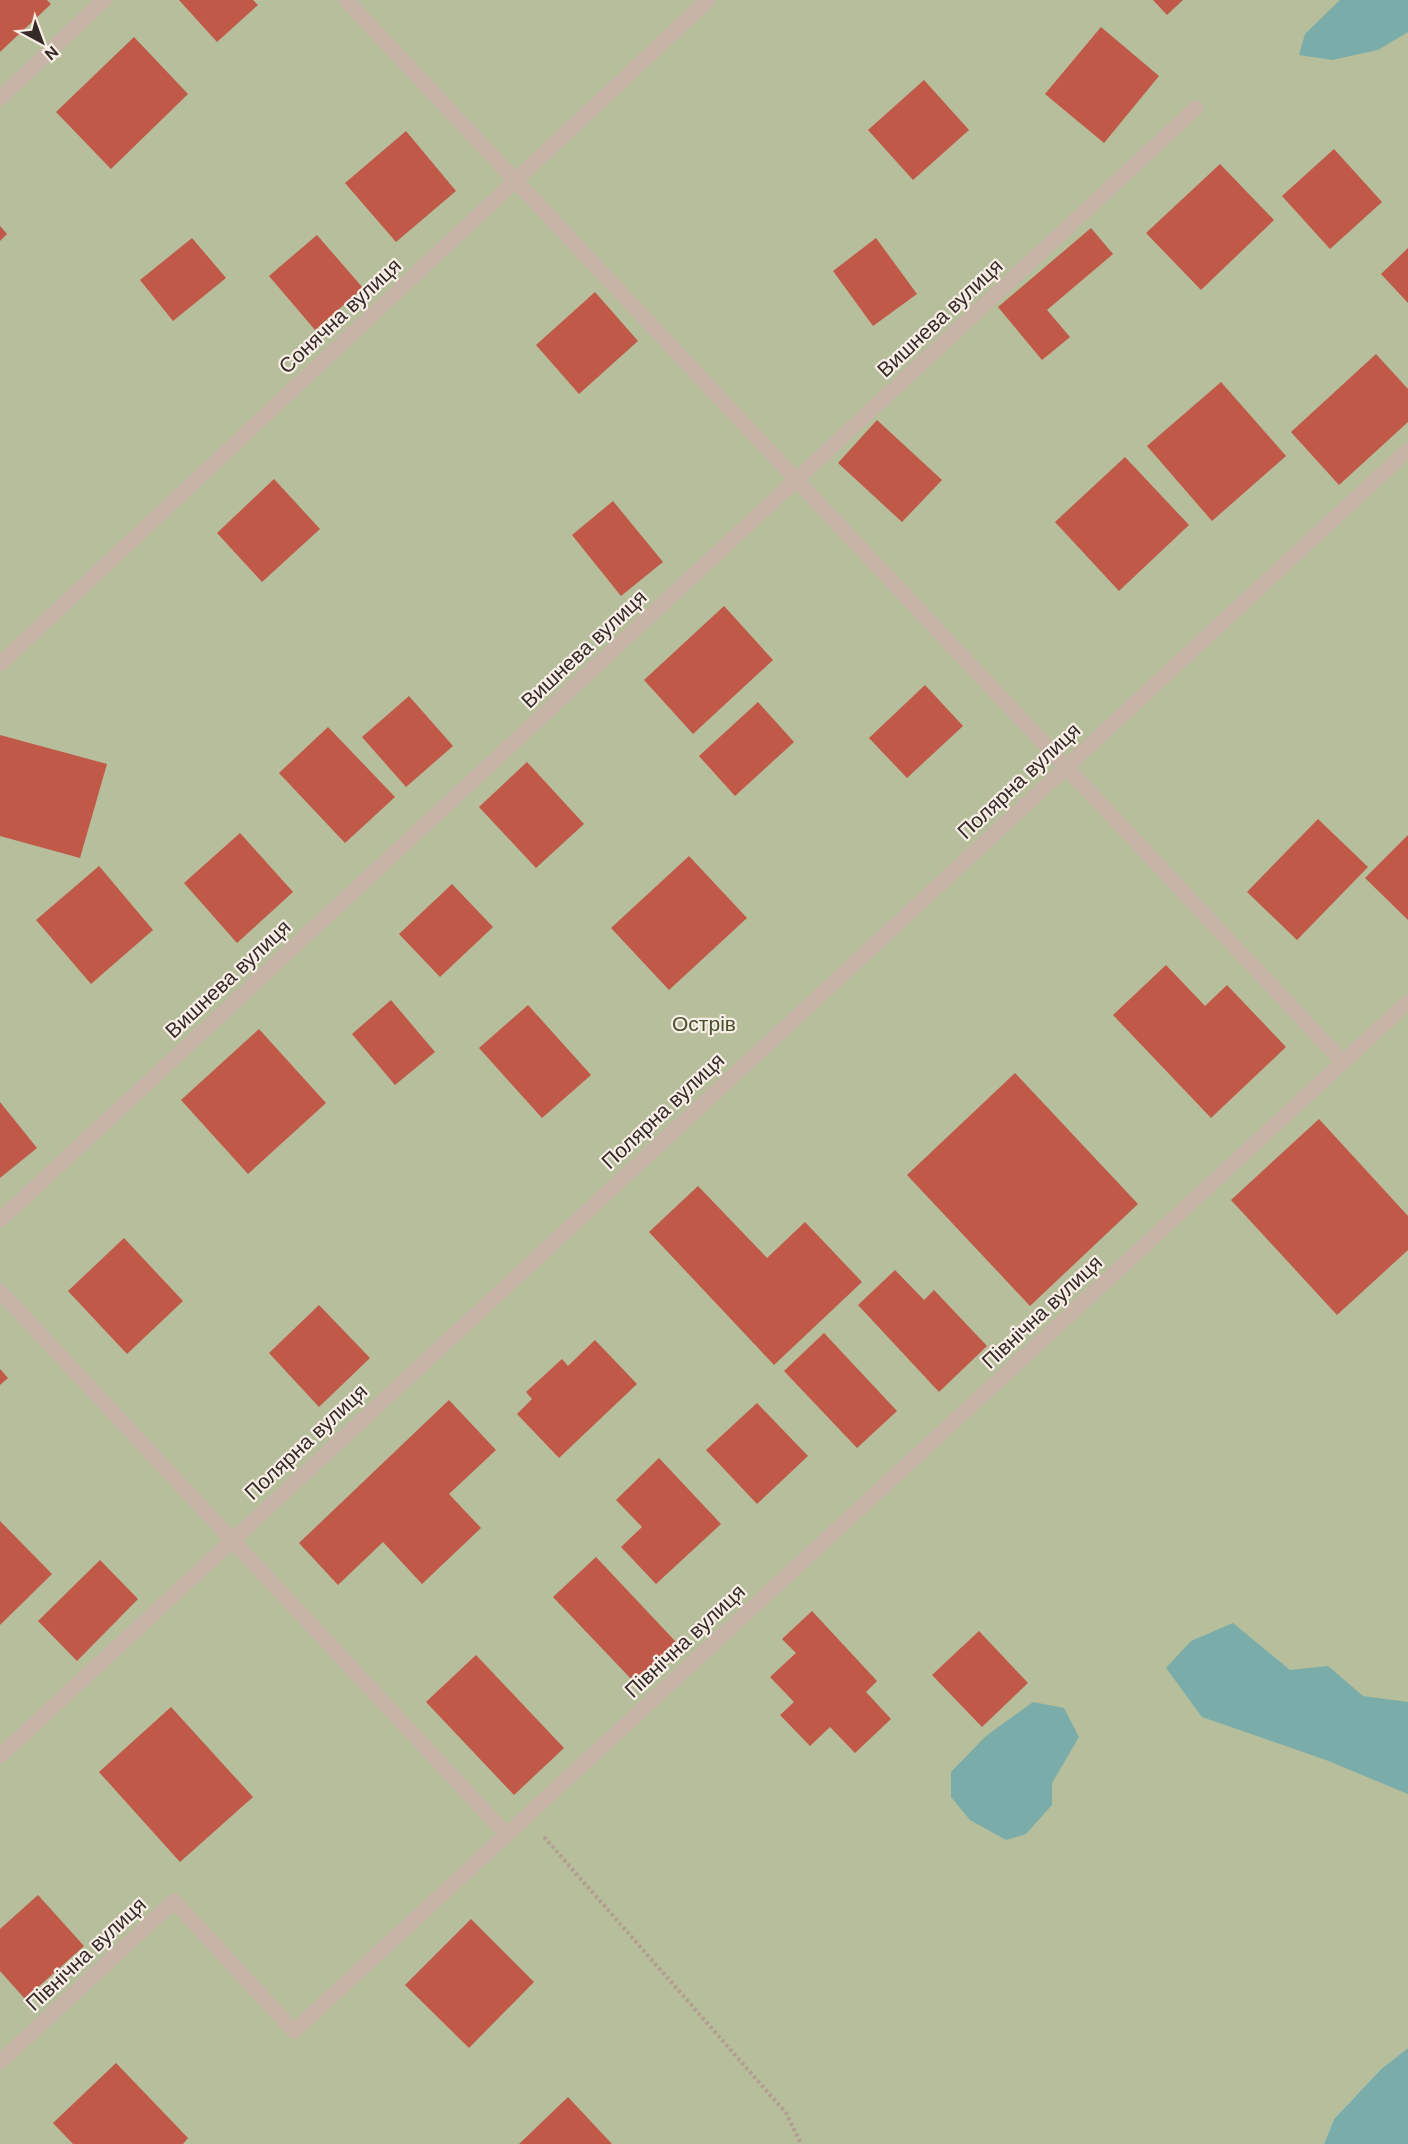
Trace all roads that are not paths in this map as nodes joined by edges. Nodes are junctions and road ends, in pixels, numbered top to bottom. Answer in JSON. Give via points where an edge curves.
{"nodes":[{"id":1,"x":104,"y":0,"type":"edge"},
{"id":2,"x":346,"y":0,"type":"edge"},
{"id":3,"x":708,"y":0,"type":"edge"},
{"id":4,"x":0,"y":98,"type":"edge"},
{"id":5,"x":1196,"y":108,"type":"dead end"},
{"id":6,"x":516,"y":180,"type":"junction"},
{"id":7,"x":1408,"y":450,"type":"edge"},
{"id":8,"x":797,"y":480,"type":"junction"},
{"id":9,"x":0,"y":664,"type":"edge"},
{"id":10,"x":1066,"y":766,"type":"junction"},
{"id":11,"x":1408,"y":1002,"type":"edge"},
{"id":12,"x":1343,"y":1062,"type":"junction"},
{"id":13,"x":0,"y":1220,"type":"edge"},
{"id":14,"x":0,"y":1291,"type":"edge"},
{"id":15,"x":232,"y":1539,"type":"junction"},
{"id":16,"x":0,"y":1756,"type":"edge"},
{"id":17,"x":507,"y":1835,"type":"junction"},
{"id":18,"x":0,"y":2062,"type":"edge"}],
"edges":[{"from":1,"to":4,"type":"street"},
{"from":2,"to":6,"type":"street"},
{"from":3,"to":6,"type":"street","name":"Сонячна вулиця"},
{"from":5,"to":8,"type":"street","name":"Вишнева вулиця"},
{"from":6,"to":8,"type":"street"},
{"from":6,"to":9,"type":"street","name":"Сонячна вулиця"},
{"from":7,"to":10,"type":"street","name":"Полярна вулиця"},
{"from":8,"to":10,"type":"street"},
{"from":8,"to":13,"type":"street","name":"Вишнева вулиця"},
{"from":10,"to":12,"type":"street"},
{"from":10,"to":15,"type":"street","name":"Полярна вулиця"},
{"from":11,"to":12,"type":"street","name":"Північна вулиця"},
{"from":12,"to":17,"type":"street","name":"Північна вулиця"},
{"from":14,"to":15,"type":"street"},
{"from":15,"to":16,"type":"street","name":"Полярна вулиця"},
{"from":15,"to":17,"type":"street"},
{"from":17,"to":18,"type":"street","name":"Північна вулиця","via":[[294,2031],[174,1901]]}]}
